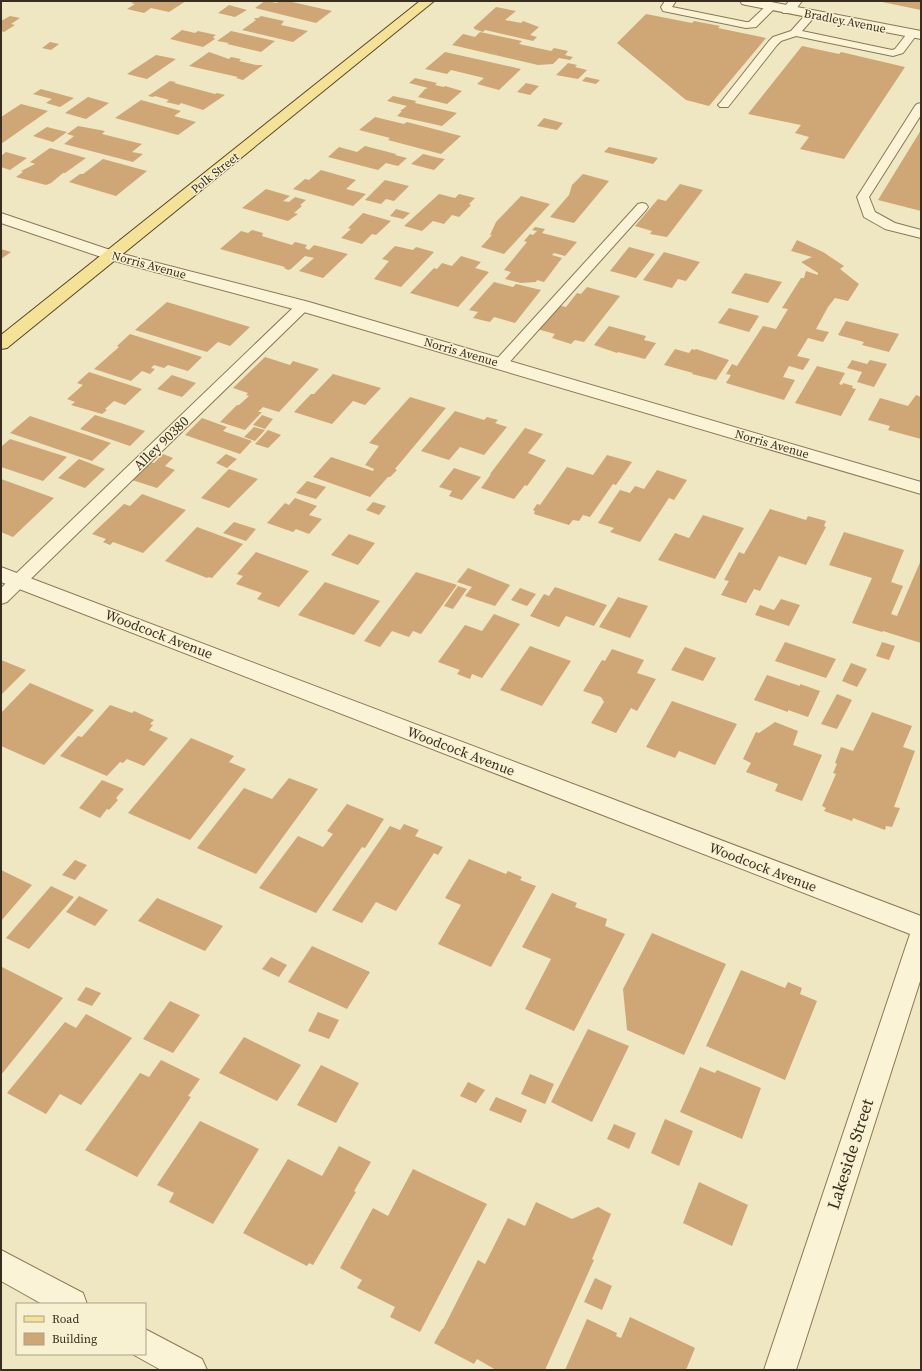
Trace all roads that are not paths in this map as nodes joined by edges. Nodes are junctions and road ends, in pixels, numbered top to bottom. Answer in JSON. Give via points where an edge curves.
{"nodes":[{"id":1,"x":428,"y":1,"type":"edge"},
{"id":2,"x":672,"y":1,"type":"edge"},
{"id":3,"x":746,"y":1,"type":"edge"},
{"id":4,"x":792,"y":5,"type":"edge"},
{"id":5,"x":772,"y":6,"type":"junction"},
{"id":6,"x":812,"y":14,"type":"junction"},
{"id":7,"x":795,"y":33,"type":"junction"},
{"id":8,"x":917,"y":34,"type":"edge"},
{"id":9,"x":724,"y":105,"type":"dead end"},
{"id":10,"x":921,"y":106,"type":"edge"},
{"id":11,"x":642,"y":207,"type":"dead end"},
{"id":12,"x":1,"y":218,"type":"edge"},
{"id":13,"x":921,"y":234,"type":"edge"},
{"id":14,"x":113,"y":256,"type":"junction"},
{"id":15,"x":303,"y":306,"type":"junction"},
{"id":16,"x":1,"y":344,"type":"edge"},
{"id":17,"x":500,"y":364,"type":"junction"},
{"id":18,"x":921,"y":488,"type":"edge"},
{"id":19,"x":10,"y":577,"type":"edge"},
{"id":20,"x":1,"y":598,"type":"edge"},
{"id":21,"x":921,"y":927,"type":"edge"},
{"id":22,"x":921,"y":938,"type":"edge"},
{"id":23,"x":1,"y":1265,"type":"edge"},
{"id":24,"x":70,"y":1303,"type":"edge"},
{"id":25,"x":146,"y":1345,"type":"edge"},
{"id":26,"x":191,"y":1370,"type":"edge"},
{"id":27,"x":780,"y":1370,"type":"edge"}],
"edges":[{"from":1,"to":14,"type":"main road","name":"Polk Street"},
{"from":2,"to":5,"type":"lane","via":[[667,9],[746,25],[752,25]]},
{"from":3,"to":5,"type":"street","name":"Bradley Avenue"},
{"from":4,"to":5,"type":"street","name":"Bradley Avenue"},
{"from":4,"to":6,"type":"street","name":"Bradley Avenue"},
{"from":6,"to":7,"type":"lane"},
{"from":6,"to":8,"type":"street","name":"Bradley Avenue"},
{"from":7,"to":8,"type":"lane","via":[[893,53],[899,51]]},
{"from":7,"to":9,"type":"lane","via":[[773,43]]},
{"from":10,"to":13,"type":"lane","via":[[863,197],[869,214],[890,226]]},
{"from":11,"to":17,"type":"lane"},
{"from":12,"to":14,"type":"street","name":"Norris Avenue"},
{"from":14,"to":15,"type":"street","name":"Norris Avenue"},
{"from":14,"to":16,"type":"main road","name":"Polk Street"},
{"from":15,"to":17,"type":"street","name":"Norris Avenue"},
{"from":15,"to":19,"type":"lane","name":"Alley 90380"},
{"from":17,"to":18,"type":"street","name":"Norris Avenue"},
{"from":19,"to":20,"type":"lane","name":"Alley 90380"},
{"from":19,"to":21,"type":"street","name":"Woodcock Avenue"},
{"from":22,"to":27,"type":"street","name":"Lakeside Street"},
{"from":23,"to":24,"type":"street"},
{"from":25,"to":26,"type":"street"}]}
